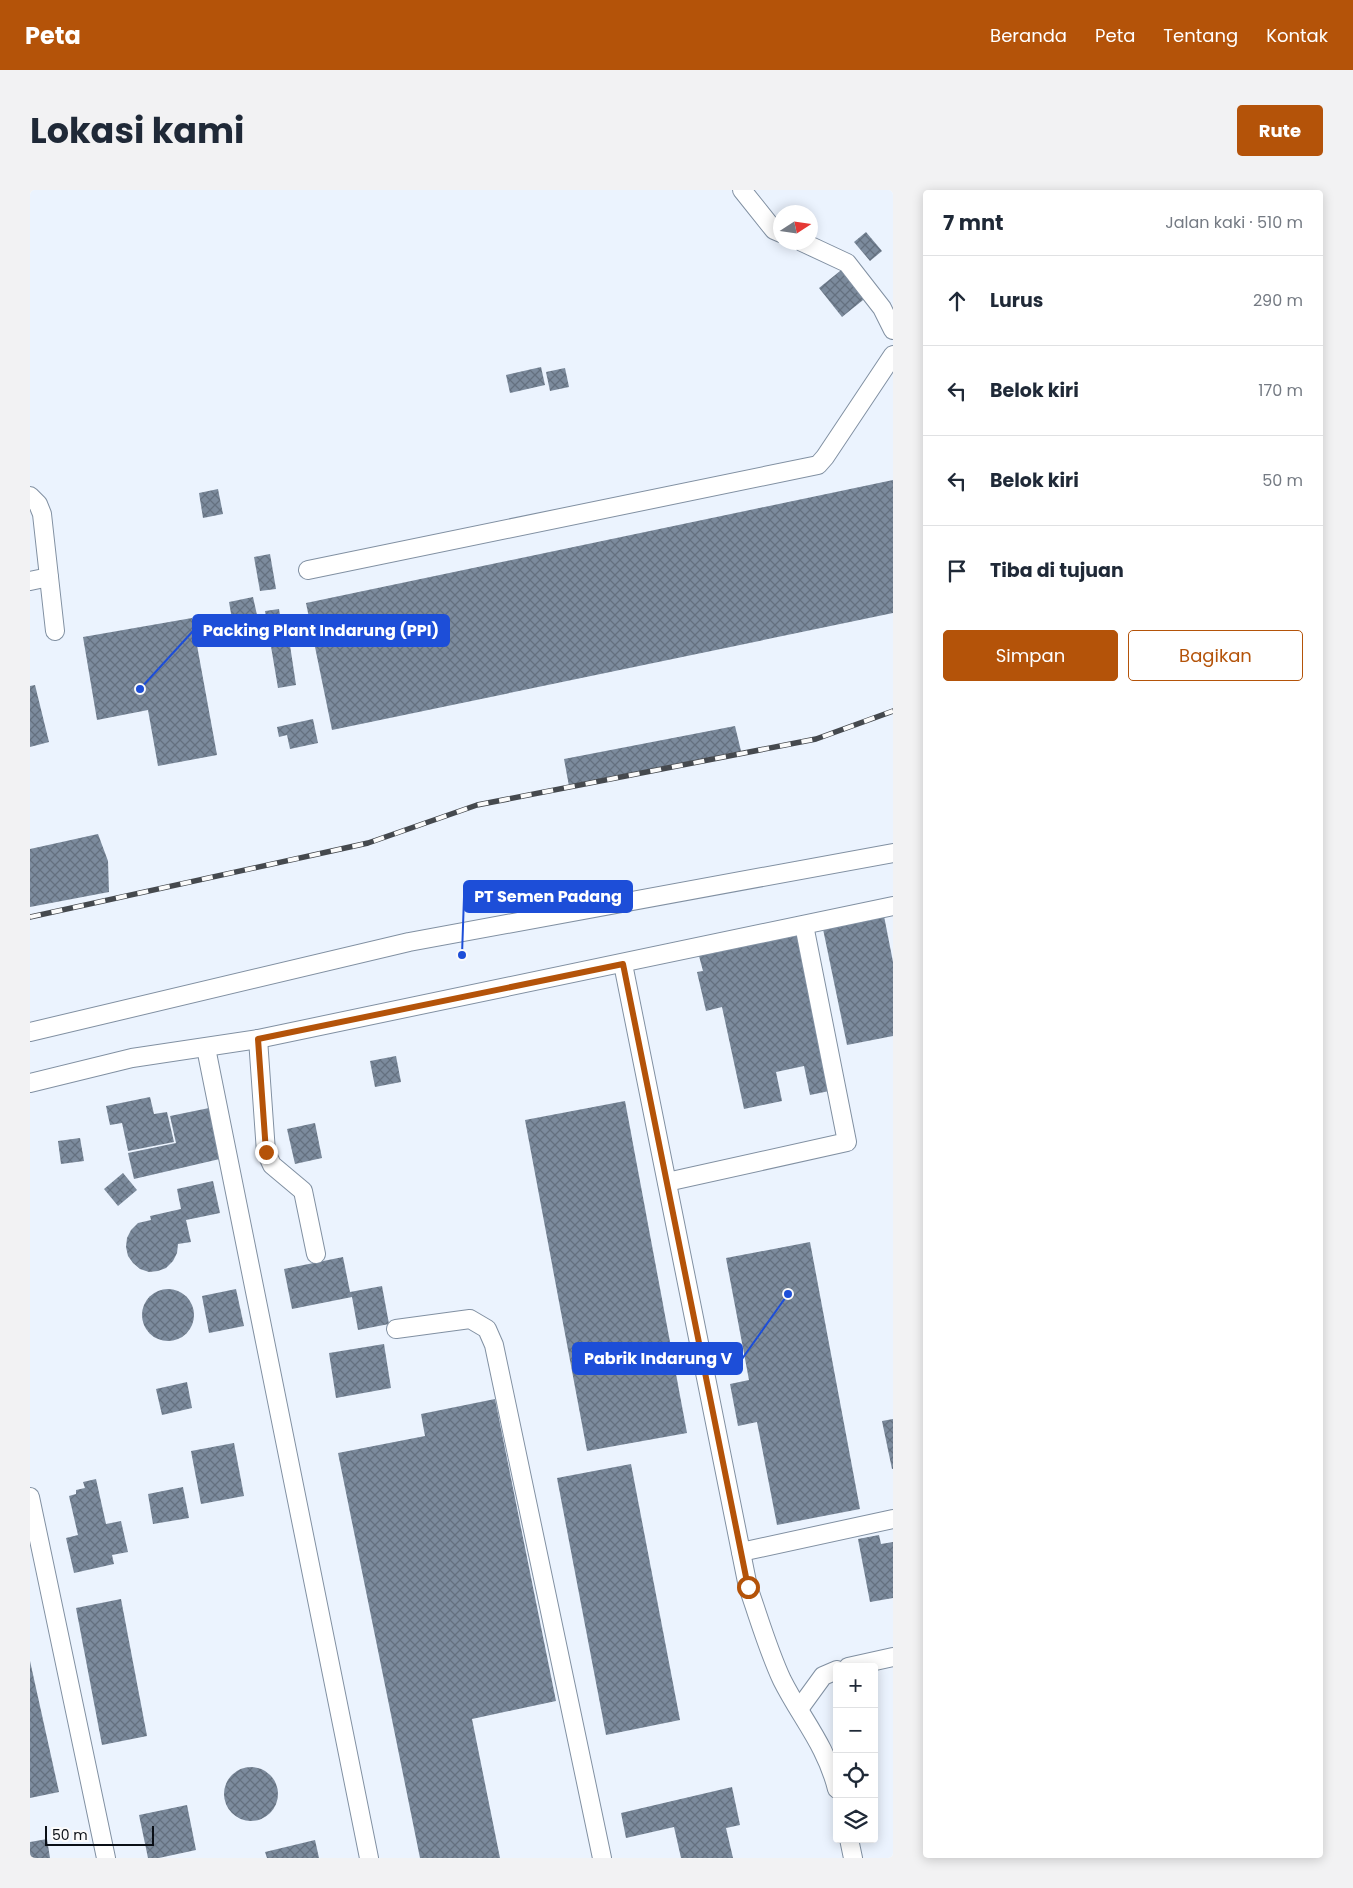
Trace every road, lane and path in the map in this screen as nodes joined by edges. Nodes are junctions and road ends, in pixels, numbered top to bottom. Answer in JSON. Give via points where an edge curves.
{"nodes":[{"id":1,"x":742,"y":190,"type":"edge"},
{"id":2,"x":773,"y":229,"type":"edge"},
{"id":3,"x":818,"y":249,"type":"edge"},
{"id":4,"x":893,"y":330,"type":"edge"},
{"id":5,"x":893,"y":355,"type":"edge"},
{"id":6,"x":30,"y":496,"type":"edge"},
{"id":7,"x":308,"y":570,"type":"dead end"},
{"id":8,"x":49,"y":577,"type":"junction"},
{"id":9,"x":30,"y":580,"type":"edge"},
{"id":10,"x":54,"y":631,"type":"dead end"},
{"id":11,"x":893,"y":852,"type":"edge"},
{"id":12,"x":893,"y":906,"type":"edge"},
{"id":13,"x":804,"y":925,"type":"junction"},
{"id":14,"x":623,"y":964,"type":"junction"},
{"id":15,"x":30,"y":1032,"type":"edge"},
{"id":16,"x":258,"y":1039,"type":"junction"},
{"id":17,"x":206,"y":1048,"type":"junction"},
{"id":18,"x":30,"y":1083,"type":"edge"},
{"id":19,"x":667,"y":1182,"type":"junction"},
{"id":20,"x":316,"y":1254,"type":"dead end"},
{"id":21,"x":396,"y":1329,"type":"dead end"},
{"id":22,"x":30,"y":1496,"type":"edge"},
{"id":23,"x":893,"y":1519,"type":"edge"},
{"id":24,"x":741,"y":1552,"type":"junction"},
{"id":25,"x":893,"y":1657,"type":"edge"},
{"id":26,"x":866,"y":1663,"type":"edge"},
{"id":27,"x":833,"y":1672,"type":"edge"},
{"id":28,"x":799,"y":1709,"type":"junction"},
{"id":29,"x":833,"y":1772,"type":"edge"},
{"id":30,"x":850,"y":1843,"type":"edge"},
{"id":31,"x":106,"y":1858,"type":"edge"},
{"id":32,"x":369,"y":1858,"type":"edge"},
{"id":33,"x":602,"y":1858,"type":"edge"},
{"id":34,"x":853,"y":1858,"type":"edge"}],
"edges":[{"from":1,"to":2,"type":"lane"},
{"from":3,"to":4,"type":"lane","via":[[847,263],[882,308]]},
{"from":5,"to":7,"type":"lane","via":[[818,465]]},
{"from":6,"to":8,"type":"lane","via":[[42,514]]},
{"from":8,"to":9,"type":"lane"},
{"from":8,"to":10,"type":"lane"},
{"from":11,"to":15,"type":"lane","via":[[408,942]]},
{"from":12,"to":13,"type":"lane"},
{"from":13,"to":14,"type":"lane"},
{"from":13,"to":19,"type":"lane","via":[[848,1142]]},
{"from":14,"to":16,"type":"lane"},
{"from":14,"to":19,"type":"lane"},
{"from":16,"to":17,"type":"lane"},
{"from":16,"to":20,"type":"lane","via":[[266,1152],[272,1165],[302,1192]]},
{"from":17,"to":18,"type":"lane","via":[[132,1058]]},
{"from":17,"to":32,"type":"lane"},
{"from":19,"to":24,"type":"lane"},
{"from":21,"to":33,"type":"lane","via":[[470,1319],[487,1329],[494,1345]]},
{"from":22,"to":31,"type":"lane"},
{"from":23,"to":24,"type":"lane"},
{"from":24,"to":28,"type":"lane","via":[[748,1587],[769,1647]]},
{"from":25,"to":26,"type":"lane"},
{"from":27,"to":28,"type":"lane","via":[[823,1676]]},
{"from":28,"to":29,"type":"lane"},
{"from":30,"to":34,"type":"lane"}]}
